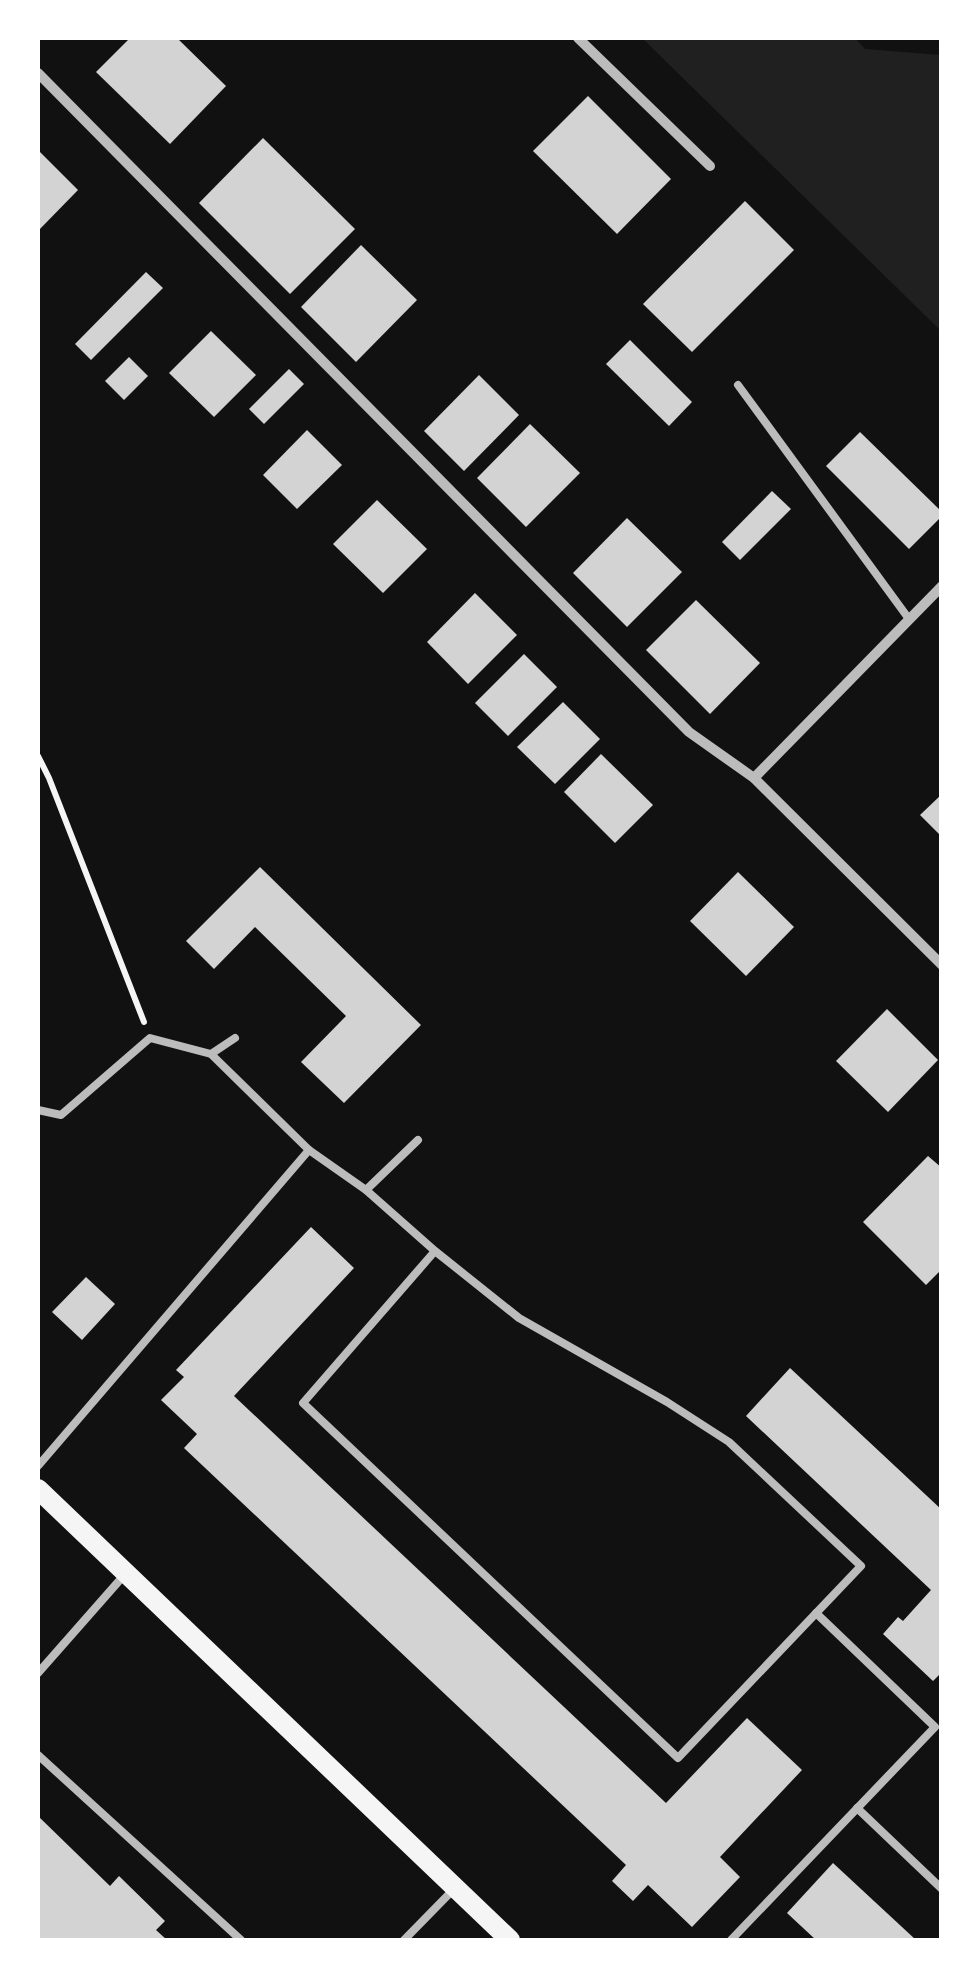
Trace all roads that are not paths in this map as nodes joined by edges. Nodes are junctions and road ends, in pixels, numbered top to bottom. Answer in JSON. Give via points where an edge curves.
{"nodes":[{"id":1,"x":578,"y":38,"type":"edge"},
{"id":2,"x":38,"y":73,"type":"edge"},
{"id":3,"x":710,"y":166,"type":"dead end"},
{"id":4,"x":738,"y":385,"type":"dead end"},
{"id":5,"x":942,"y":586,"type":"edge"},
{"id":6,"x":909,"y":619,"type":"junction"},
{"id":7,"x":754,"y":778,"type":"junction"},
{"id":8,"x":942,"y":965,"type":"edge"},
{"id":9,"x":235,"y":1038,"type":"dead end"},
{"id":10,"x":211,"y":1054,"type":"junction"},
{"id":11,"x":38,"y":1110,"type":"edge"},
{"id":12,"x":418,"y":1140,"type":"dead end"},
{"id":13,"x":309,"y":1150,"type":"junction"},
{"id":14,"x":366,"y":1190,"type":"junction"},
{"id":15,"x":435,"y":1251,"type":"junction"},
{"id":16,"x":38,"y":1466,"type":"edge"},
{"id":17,"x":38,"y":1489,"type":"edge"},
{"id":18,"x":126,"y":1573,"type":"junction"},
{"id":19,"x":816,"y":1613,"type":"junction"},
{"id":20,"x":38,"y":1674,"type":"edge"},
{"id":21,"x":938,"y":1726,"type":"edge"},
{"id":22,"x":38,"y":1755,"type":"edge"},
{"id":23,"x":857,"y":1808,"type":"junction"},
{"id":24,"x":455,"y":1888,"type":"junction"},
{"id":25,"x":942,"y":1890,"type":"edge"},
{"id":26,"x":241,"y":1940,"type":"edge"},
{"id":27,"x":404,"y":1940,"type":"edge"},
{"id":28,"x":510,"y":1940,"type":"edge"},
{"id":29,"x":730,"y":1940,"type":"edge"}],
"edges":[{"from":1,"to":3,"type":"street"},
{"from":2,"to":7,"type":"street","via":[[689,732]]},
{"from":4,"to":6,"type":"lane"},
{"from":5,"to":6,"type":"street"},
{"from":6,"to":7,"type":"street"},
{"from":7,"to":8,"type":"street"},
{"from":9,"to":10,"type":"lane"},
{"from":10,"to":11,"type":"lane","via":[[150,1038],[61,1116]]},
{"from":10,"to":13,"type":"lane"},
{"from":12,"to":14,"type":"lane"},
{"from":13,"to":14,"type":"lane"},
{"from":13,"to":16,"type":"lane"},
{"from":14,"to":15,"type":"lane"},
{"from":15,"to":19,"type":"lane","via":[[520,1318],[729,1442],[861,1566]]},
{"from":15,"to":19,"type":"lane","via":[[303,1403],[678,1758]]},
{"from":17,"to":18,"type":"main road"},
{"from":18,"to":20,"type":"lane"},
{"from":18,"to":24,"type":"main road"},
{"from":19,"to":21,"type":"lane"},
{"from":21,"to":23,"type":"lane"},
{"from":22,"to":26,"type":"lane"},
{"from":23,"to":25,"type":"lane"},
{"from":23,"to":29,"type":"lane"},
{"from":24,"to":27,"type":"lane"},
{"from":24,"to":28,"type":"main road"}]}
